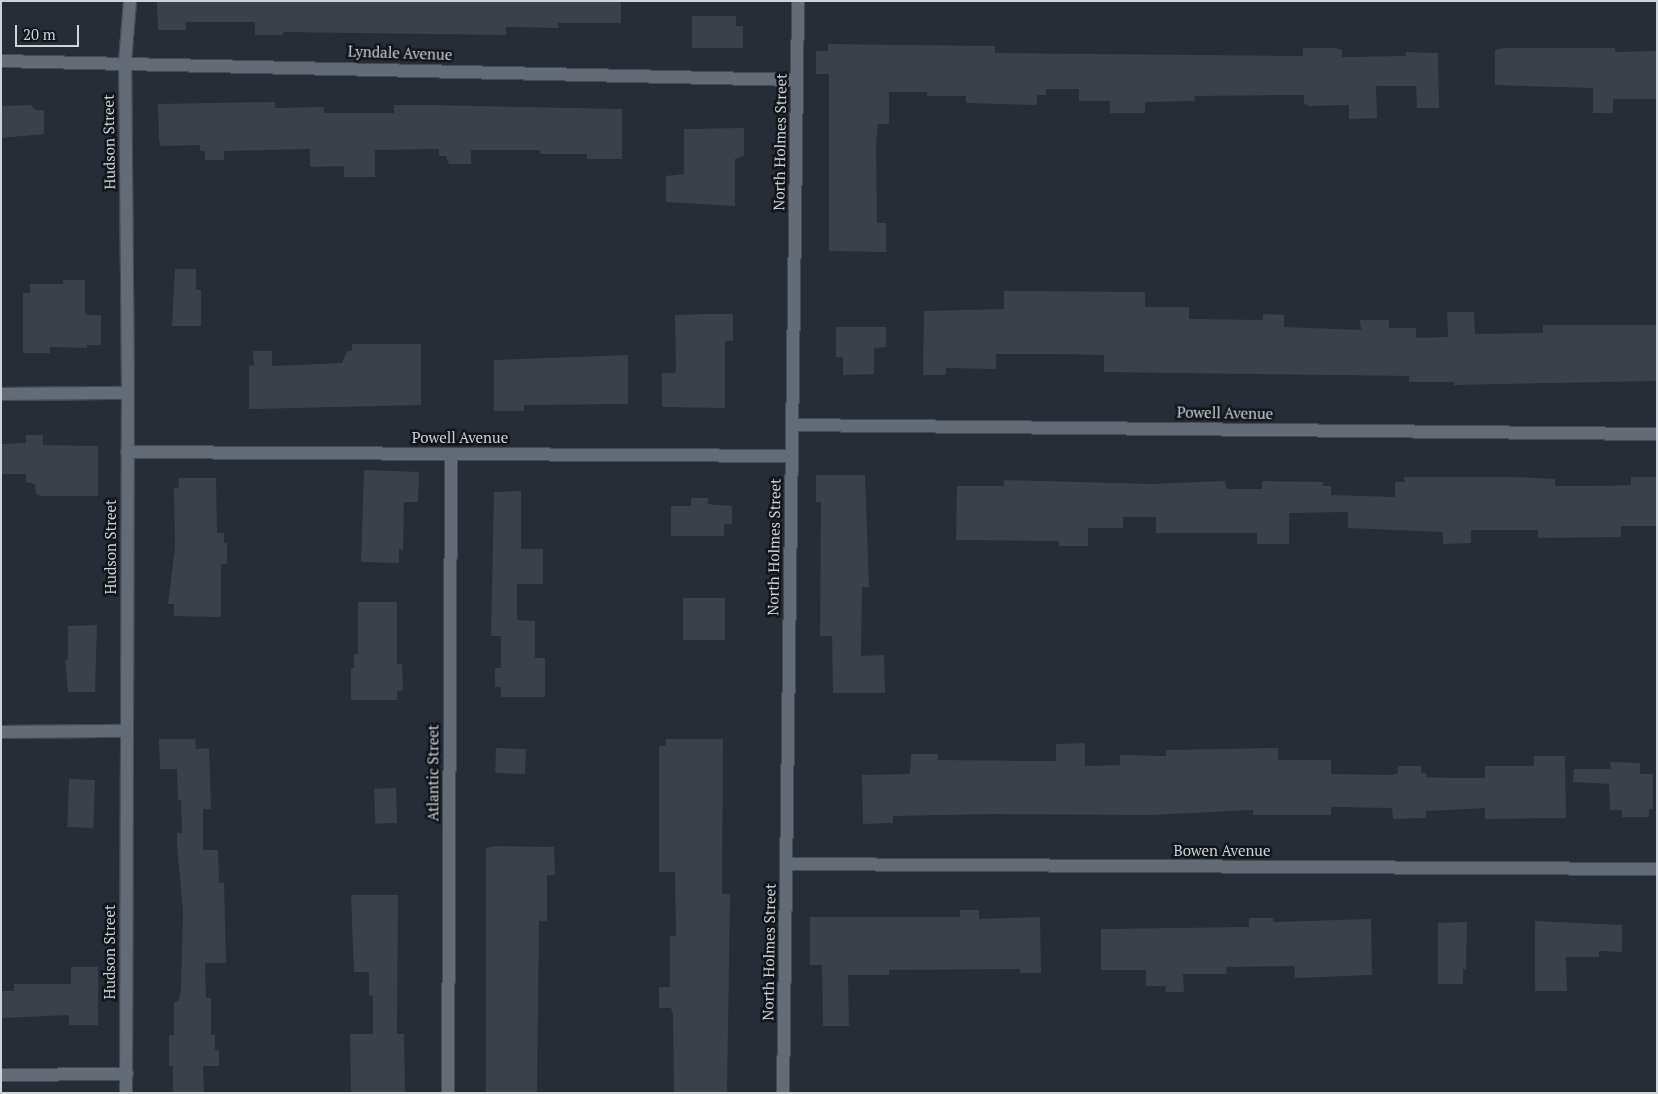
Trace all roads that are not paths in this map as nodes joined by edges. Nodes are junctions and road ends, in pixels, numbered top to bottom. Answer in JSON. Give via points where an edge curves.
{"nodes":[{"id":1,"x":130,"y":1,"type":"edge"},
{"id":2,"x":798,"y":1,"type":"edge"},
{"id":3,"x":1,"y":61,"type":"edge"},
{"id":4,"x":125,"y":62,"type":"junction"},
{"id":5,"x":797,"y":80,"type":"junction"},
{"id":6,"x":128,"y":393,"type":"junction"},
{"id":7,"x":1,"y":394,"type":"edge"},
{"id":8,"x":792,"y":425,"type":"junction"},
{"id":9,"x":1657,"y":434,"type":"edge"},
{"id":10,"x":127,"y":452,"type":"junction"},
{"id":11,"x":451,"y":454,"type":"junction"},
{"id":12,"x":792,"y":456,"type":"junction"},
{"id":13,"x":126,"y":731,"type":"junction"},
{"id":14,"x":1,"y":732,"type":"edge"},
{"id":15,"x":787,"y":864,"type":"junction"},
{"id":16,"x":1657,"y":869,"type":"edge"},
{"id":17,"x":127,"y":1074,"type":"junction"},
{"id":18,"x":1,"y":1075,"type":"edge"},
{"id":19,"x":126,"y":1093,"type":"edge"},
{"id":20,"x":448,"y":1093,"type":"edge"},
{"id":21,"x":783,"y":1093,"type":"edge"}],
"edges":[{"from":1,"to":4,"type":"street","name":"Hudson Street"},
{"from":2,"to":5,"type":"street","name":"North Holmes Street"},
{"from":3,"to":4,"type":"street","name":"Lyndale Avenue"},
{"from":4,"to":5,"type":"street","name":"Lyndale Avenue"},
{"from":4,"to":6,"type":"street","name":"Hudson Street"},
{"from":5,"to":8,"type":"street","name":"North Holmes Street"},
{"from":6,"to":7,"type":"street"},
{"from":6,"to":10,"type":"street","name":"Hudson Street"},
{"from":8,"to":9,"type":"street","name":"Powell Avenue"},
{"from":8,"to":12,"type":"street","name":"North Holmes Street"},
{"from":10,"to":11,"type":"street","name":"Powell Avenue"},
{"from":10,"to":13,"type":"street","name":"Hudson Street"},
{"from":11,"to":12,"type":"street","name":"Powell Avenue"},
{"from":11,"to":20,"type":"street","name":"Atlantic Street"},
{"from":12,"to":15,"type":"street","name":"North Holmes Street"},
{"from":13,"to":14,"type":"street"},
{"from":13,"to":17,"type":"street","name":"Hudson Street"},
{"from":15,"to":16,"type":"street","name":"Bowen Avenue"},
{"from":15,"to":21,"type":"street","name":"North Holmes Street"},
{"from":17,"to":18,"type":"street"},
{"from":17,"to":19,"type":"street","name":"Hudson Street"}]}
